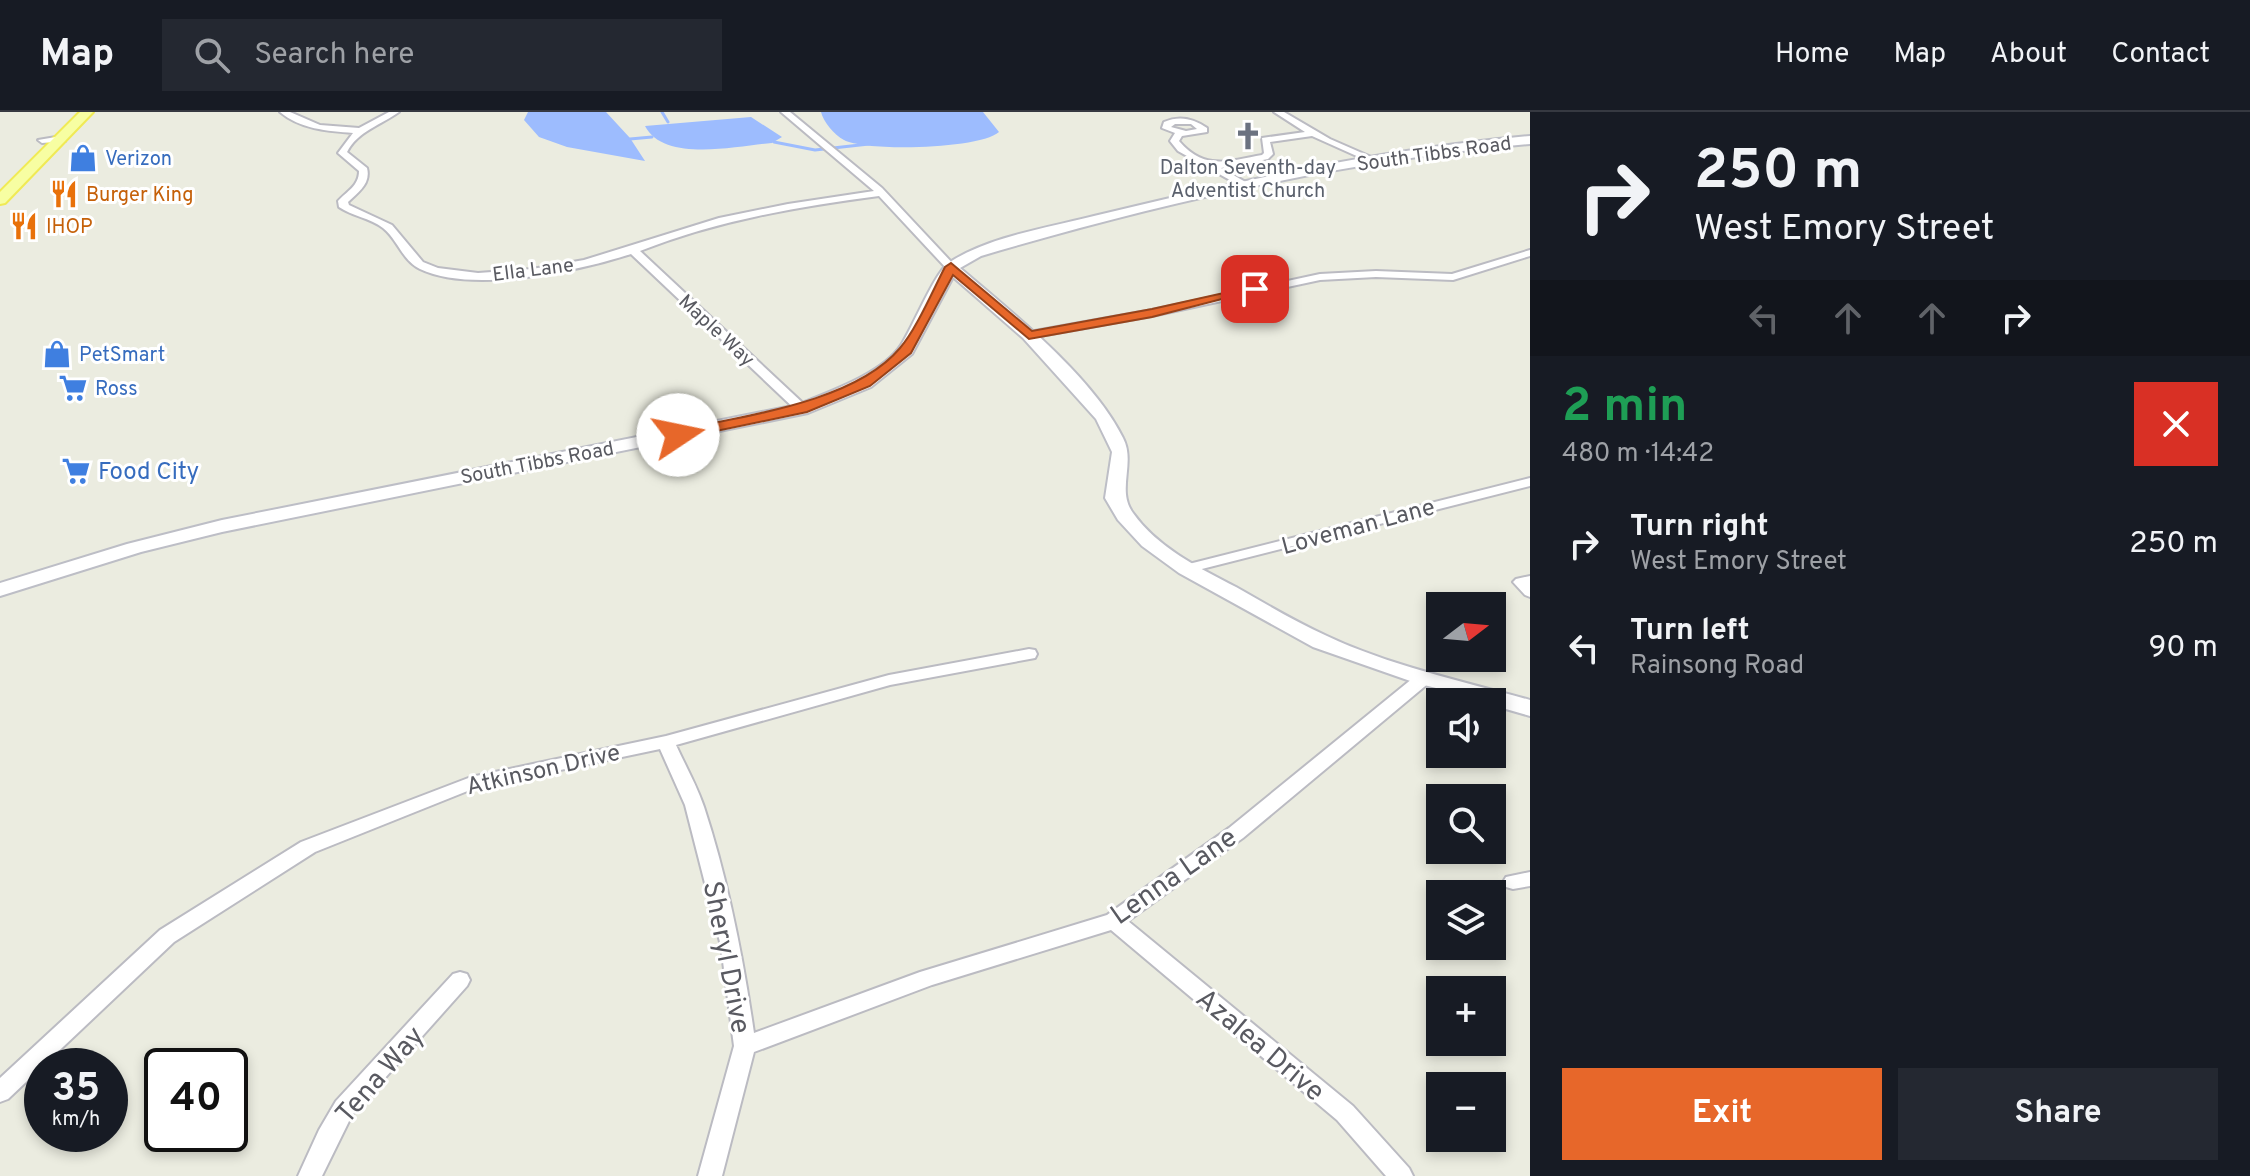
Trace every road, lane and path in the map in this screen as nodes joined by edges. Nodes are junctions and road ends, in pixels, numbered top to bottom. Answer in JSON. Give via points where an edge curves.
{"nodes":[{"id":1,"x":69,"y":112,"type":"edge"},
{"id":2,"x":87,"y":112,"type":"edge"},
{"id":3,"x":284,"y":112,"type":"edge"},
{"id":4,"x":395,"y":112,"type":"edge"},
{"id":5,"x":785,"y":112,"type":"edge"},
{"id":6,"x":1278,"y":112,"type":"edge"},
{"id":7,"x":1198,"y":115,"type":"dead end"},
{"id":8,"x":1186,"y":121,"type":"junction"},
{"id":9,"x":359,"y":131,"type":"junction"},
{"id":10,"x":1180,"y":133,"type":"junction"},
{"id":11,"x":1313,"y":133,"type":"junction"},
{"id":12,"x":62,"y":139,"type":"junction"},
{"id":13,"x":42,"y":140,"type":"junction"},
{"id":14,"x":1530,"y":140,"type":"edge"},
{"id":15,"x":1373,"y":160,"type":"junction"},
{"id":16,"x":1211,"y":167,"type":"junction"},
{"id":17,"x":0,"y":181,"type":"edge"},
{"id":18,"x":1246,"y":186,"type":"junction"},
{"id":19,"x":881,"y":193,"type":"junction"},
{"id":20,"x":0,"y":200,"type":"edge"},
{"id":21,"x":633,"y":250,"type":"junction"},
{"id":22,"x":1530,"y":253,"type":"edge"},
{"id":23,"x":951,"y":267,"type":"junction"},
{"id":24,"x":1029,"y":335,"type":"junction"},
{"id":25,"x":802,"y":409,"type":"junction"},
{"id":26,"x":1530,"y":482,"type":"edge"},
{"id":27,"x":1186,"y":569,"type":"junction"},
{"id":28,"x":1530,"y":581,"type":"edge"},
{"id":29,"x":0,"y":590,"type":"edge"},
{"id":30,"x":1530,"y":592,"type":"edge"},
{"id":31,"x":1029,"y":654,"type":"dead end"},
{"id":32,"x":1424,"y":678,"type":"junction"},
{"id":33,"x":1530,"y":708,"type":"edge"},
{"id":34,"x":666,"y":742,"type":"junction"},
{"id":35,"x":1114,"y":921,"type":"junction"},
{"id":36,"x":460,"y":980,"type":"dead end"},
{"id":37,"x":745,"y":1046,"type":"junction"},
{"id":38,"x":0,"y":1092,"type":"edge"},
{"id":39,"x":310,"y":1176,"type":"edge"},
{"id":40,"x":710,"y":1176,"type":"edge"},
{"id":41,"x":1401,"y":1176,"type":"edge"}],
"edges":[{"from":1,"to":13,"type":"main road"},
{"from":2,"to":12,"type":"main road"},
{"from":3,"to":9,"type":"street","via":[[326,129]]},
{"from":4,"to":9,"type":"street"},
{"from":5,"to":19,"type":"street"},
{"from":6,"to":11,"type":"street"},
{"from":7,"to":8,"type":"street"},
{"from":8,"to":10,"type":"street","via":[[1167,124]]},
{"from":8,"to":10,"type":"street","via":[[1204,130]]},
{"from":9,"to":21,"type":"street","name":"Ella Lane","via":[[342,153],[365,176],[343,201],[344,207],[382,223],[412,260],[433,271],[515,273]]},
{"from":10,"to":16,"type":"street","via":[[1174,141]]},
{"from":11,"to":15,"type":"street"},
{"from":11,"to":16,"type":"street","via":[[1265,140],[1265,157]]},
{"from":12,"to":13,"type":"street"},
{"from":12,"to":20,"type":"main road"},
{"from":13,"to":17,"type":"main road"},
{"from":14,"to":15,"type":"street","name":"South Tibbs Road"},
{"from":15,"to":18,"type":"street","name":"South Tibbs Road"},
{"from":16,"to":18,"type":"street"},
{"from":18,"to":23,"type":"street","name":"South Tibbs Road","via":[[1030,236]]},
{"from":19,"to":21,"type":"street","name":"Ella Lane","via":[[741,215]]},
{"from":19,"to":23,"type":"street"},
{"from":21,"to":25,"type":"street","name":"Maple Way"},
{"from":22,"to":24,"type":"street","via":[[1453,277],[1320,277]]},
{"from":23,"to":24,"type":"street"},
{"from":23,"to":25,"type":"street","name":"South Tibbs Road","via":[[906,351],[865,383]]},
{"from":24,"to":27,"type":"street","via":[[1104,417],[1121,452],[1115,498],[1125,516]]},
{"from":25,"to":29,"type":"street","name":"South Tibbs Road","via":[[222,526]]},
{"from":26,"to":27,"type":"street","name":"Loveman Lane"},
{"from":27,"to":32,"type":"street","via":[[1321,642]]},
{"from":28,"to":30,"type":"street","via":[[1521,582]]},
{"from":31,"to":34,"type":"street","name":"Atkinson Drive","via":[[889,680]]},
{"from":32,"to":33,"type":"street"},
{"from":32,"to":35,"type":"street","name":"Lenna Lane","via":[[1236,833]]},
{"from":34,"to":37,"type":"street","name":"Sheryl Drive","via":[[694,805],[731,946]]},
{"from":34,"to":38,"type":"street","name":"Atkinson Drive","via":[[471,783],[308,847],[167,936]]},
{"from":35,"to":37,"type":"street","name":"Lenna Lane","via":[[927,978]]},
{"from":35,"to":41,"type":"street","name":"Azalea Drive","via":[[1345,1113]]},
{"from":36,"to":39,"type":"street","name":"Tena Way","via":[[344,1108]]},
{"from":37,"to":40,"type":"street","name":"Sheryl Drive"}]}
